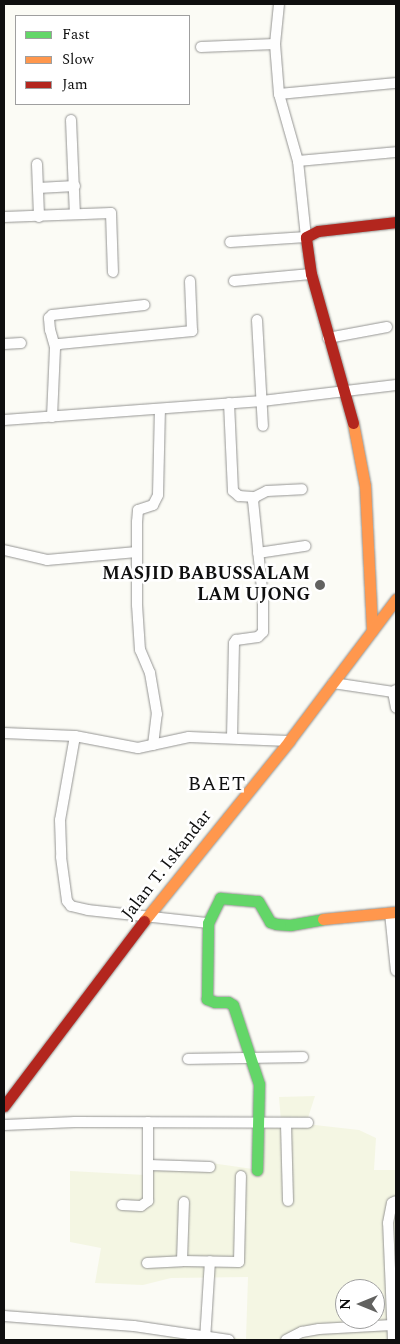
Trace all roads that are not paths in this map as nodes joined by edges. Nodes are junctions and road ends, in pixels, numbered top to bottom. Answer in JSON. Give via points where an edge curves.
{"nodes":[{"id":1,"x":279,"y":4,"type":"edge"},
{"id":2,"x":275,"y":44,"type":"junction"},
{"id":3,"x":201,"y":47,"type":"dead end"},
{"id":4,"x":396,"y":83,"type":"edge"},
{"id":5,"x":279,"y":94,"type":"junction"},
{"id":6,"x":71,"y":120,"type":"dead end"},
{"id":7,"x":396,"y":152,"type":"edge"},
{"id":8,"x":298,"y":162,"type":"junction"},
{"id":9,"x":37,"y":164,"type":"dead end"},
{"id":10,"x":74,"y":186,"type":"junction"},
{"id":11,"x":38,"y":188,"type":"junction"},
{"id":12,"x":75,"y":214,"type":"junction"},
{"id":13,"x":4,"y":217,"type":"edge"},
{"id":14,"x":39,"y":217,"type":"junction"},
{"id":15,"x":396,"y":222,"type":"edge"},
{"id":16,"x":306,"y":237,"type":"junction"},
{"id":17,"x":230,"y":242,"type":"dead end"},
{"id":18,"x":113,"y":272,"type":"dead end"},
{"id":19,"x":311,"y":274,"type":"junction"},
{"id":20,"x":190,"y":281,"type":"dead end"},
{"id":21,"x":234,"y":281,"type":"dead end"},
{"id":22,"x":144,"y":305,"type":"dead end"},
{"id":23,"x":257,"y":320,"type":"dead end"},
{"id":24,"x":387,"y":327,"type":"dead end"},
{"id":25,"x":328,"y":338,"type":"junction"},
{"id":26,"x":21,"y":343,"type":"dead end"},
{"id":27,"x":4,"y":344,"type":"edge"},
{"id":28,"x":55,"y":347,"type":"junction"},
{"id":29,"x":396,"y":385,"type":"edge"},
{"id":30,"x":344,"y":392,"type":"junction"},
{"id":31,"x":262,"y":401,"type":"junction"},
{"id":32,"x":229,"y":403,"type":"junction"},
{"id":33,"x":160,"y":410,"type":"junction"},
{"id":34,"x":52,"y":417,"type":"junction"},
{"id":35,"x":4,"y":420,"type":"edge"},
{"id":36,"x":263,"y":426,"type":"dead end"},
{"id":37,"x":302,"y":489,"type":"dead end"},
{"id":38,"x":255,"y":497,"type":"junction"},
{"id":39,"x":305,"y":546,"type":"dead end"},
{"id":40,"x":4,"y":550,"type":"edge"},
{"id":41,"x":137,"y":552,"type":"junction"},
{"id":42,"x":258,"y":553,"type":"junction"},
{"id":43,"x":396,"y":599,"type":"edge"},
{"id":44,"x":372,"y":631,"type":"junction"},
{"id":45,"x":333,"y":683,"type":"junction"},
{"id":46,"x":395,"y":691,"type":"edge"},
{"id":47,"x":396,"y":708,"type":"edge"},
{"id":48,"x":4,"y":733,"type":"edge"},
{"id":49,"x":75,"y":736,"type":"junction"},
{"id":50,"x":232,"y":738,"type":"junction"},
{"id":51,"x":289,"y":741,"type":"junction"},
{"id":52,"x":153,"y":745,"type":"junction"},
{"id":53,"x":393,"y":913,"type":"edge"},
{"id":54,"x":148,"y":917,"type":"junction"},
{"id":55,"x":208,"y":923,"type":"junction"},
{"id":56,"x":396,"y":971,"type":"edge"},
{"id":57,"x":252,"y":1057,"type":"junction"},
{"id":58,"x":303,"y":1057,"type":"dead end"},
{"id":59,"x":188,"y":1059,"type":"dead end"},
{"id":60,"x":4,"y":1106,"type":"edge"},
{"id":61,"x":148,"y":1122,"type":"junction"},
{"id":62,"x":259,"y":1123,"type":"junction"},
{"id":63,"x":308,"y":1123,"type":"dead end"},
{"id":64,"x":286,"y":1124,"type":"junction"},
{"id":65,"x":4,"y":1126,"type":"edge"},
{"id":66,"x":149,"y":1165,"type":"junction"},
{"id":67,"x":210,"y":1167,"type":"dead end"},
{"id":68,"x":257,"y":1170,"type":"dead end"},
{"id":69,"x":241,"y":1176,"type":"dead end"},
{"id":70,"x":288,"y":1201,"type":"dead end"},
{"id":71,"x":396,"y":1201,"type":"edge"},
{"id":72,"x":184,"y":1202,"type":"dead end"},
{"id":73,"x":122,"y":1205,"type":"dead end"},
{"id":74,"x":182,"y":1261,"type":"junction"},
{"id":75,"x":210,"y":1261,"type":"junction"},
{"id":76,"x":147,"y":1263,"type":"dead end"},
{"id":77,"x":4,"y":1316,"type":"edge"},
{"id":78,"x":392,"y":1325,"type":"junction"},
{"id":79,"x":205,"y":1339,"type":"edge"},
{"id":80,"x":229,"y":1340,"type":"edge"},
{"id":81,"x":286,"y":1340,"type":"edge"},
{"id":82,"x":393,"y":1340,"type":"edge"}],
"edges":[{"from":1,"to":2,"type":"street"},
{"from":2,"to":3,"type":"street"},
{"from":2,"to":5,"type":"street"},
{"from":4,"to":5,"type":"street"},
{"from":5,"to":8,"type":"street"},
{"from":6,"to":10,"type":"street"},
{"from":7,"to":8,"type":"street"},
{"from":8,"to":16,"type":"street"},
{"from":9,"to":11,"type":"street"},
{"from":10,"to":11,"type":"street"},
{"from":10,"to":12,"type":"street"},
{"from":11,"to":14,"type":"street"},
{"from":12,"to":14,"type":"street"},
{"from":12,"to":18,"type":"street","via":[[111,212]]},
{"from":13,"to":14,"type":"street"},
{"from":15,"to":16,"type":"street","via":[[318,231]]},
{"from":16,"to":17,"type":"street"},
{"from":16,"to":19,"type":"street"},
{"from":19,"to":21,"type":"street"},
{"from":19,"to":25,"type":"street"},
{"from":20,"to":28,"type":"street","via":[[192,331],[59,344]]},
{"from":22,"to":28,"type":"street","via":[[52,315],[50,330]]},
{"from":23,"to":31,"type":"street"},
{"from":24,"to":25,"type":"street"},
{"from":25,"to":30,"type":"street"},
{"from":26,"to":27,"type":"street"},
{"from":28,"to":34,"type":"street"},
{"from":29,"to":30,"type":"street"},
{"from":30,"to":31,"type":"street"},
{"from":30,"to":44,"type":"street","via":[[365,486]]},
{"from":31,"to":32,"type":"street"},
{"from":31,"to":36,"type":"street"},
{"from":32,"to":33,"type":"street"},
{"from":32,"to":38,"type":"street","via":[[233,491],[238,496]]},
{"from":33,"to":34,"type":"street"},
{"from":33,"to":41,"type":"street","via":[[158,495],[153,505],[138,510]]},
{"from":34,"to":35,"type":"street"},
{"from":37,"to":38,"type":"street","via":[[267,491]]},
{"from":38,"to":42,"type":"street"},
{"from":39,"to":42,"type":"street"},
{"from":40,"to":41,"type":"street","via":[[47,560]]},
{"from":41,"to":52,"type":"street","via":[[140,650],[150,673],[157,714]]},
{"from":42,"to":50,"type":"street","via":[[263,632],[258,637],[234,643]]},
{"from":43,"to":44,"type":"street","name":"Jalan T. Iskandar"},
{"from":44,"to":45,"type":"street","name":"Jalan T. Iskandar"},
{"from":45,"to":46,"type":"street"},
{"from":45,"to":51,"type":"street","name":"Jalan T. Iskandar"},
{"from":46,"to":47,"type":"street"},
{"from":48,"to":49,"type":"street"},
{"from":49,"to":52,"type":"street","via":[[138,748]]},
{"from":49,"to":54,"type":"street","via":[[60,820],[61,857],[68,901],[71,906],[88,910]]},
{"from":50,"to":51,"type":"street"},
{"from":50,"to":52,"type":"street","via":[[189,736]]},
{"from":51,"to":54,"type":"street","name":"Jalan T. Iskandar"},
{"from":53,"to":55,"type":"street","via":[[276,924],[270,922],[258,901],[220,898]]},
{"from":53,"to":56,"type":"street"},
{"from":54,"to":55,"type":"street"},
{"from":54,"to":60,"type":"street","name":"Jalan T. Iskandar"},
{"from":55,"to":57,"type":"street","via":[[207,999],[233,1005]]},
{"from":57,"to":58,"type":"street"},
{"from":57,"to":59,"type":"street"},
{"from":57,"to":62,"type":"street","via":[[259,1084]]},
{"from":61,"to":62,"type":"street"},
{"from":61,"to":65,"type":"street"},
{"from":61,"to":66,"type":"street"},
{"from":62,"to":64,"type":"street"},
{"from":62,"to":68,"type":"street"},
{"from":63,"to":64,"type":"street"},
{"from":64,"to":70,"type":"street"},
{"from":66,"to":67,"type":"street"},
{"from":66,"to":73,"type":"street","via":[[148,1201],[142,1206]]},
{"from":69,"to":75,"type":"street","via":[[239,1262]]},
{"from":71,"to":78,"type":"street","via":[[392,1203],[388,1223]]},
{"from":72,"to":74,"type":"street"},
{"from":74,"to":75,"type":"street"},
{"from":74,"to":76,"type":"street"},
{"from":75,"to":79,"type":"street"},
{"from":77,"to":79,"type":"street","via":[[134,1326]]},
{"from":78,"to":81,"type":"street","via":[[319,1329],[302,1332]]},
{"from":78,"to":82,"type":"street"},
{"from":79,"to":80,"type":"street"}]}
